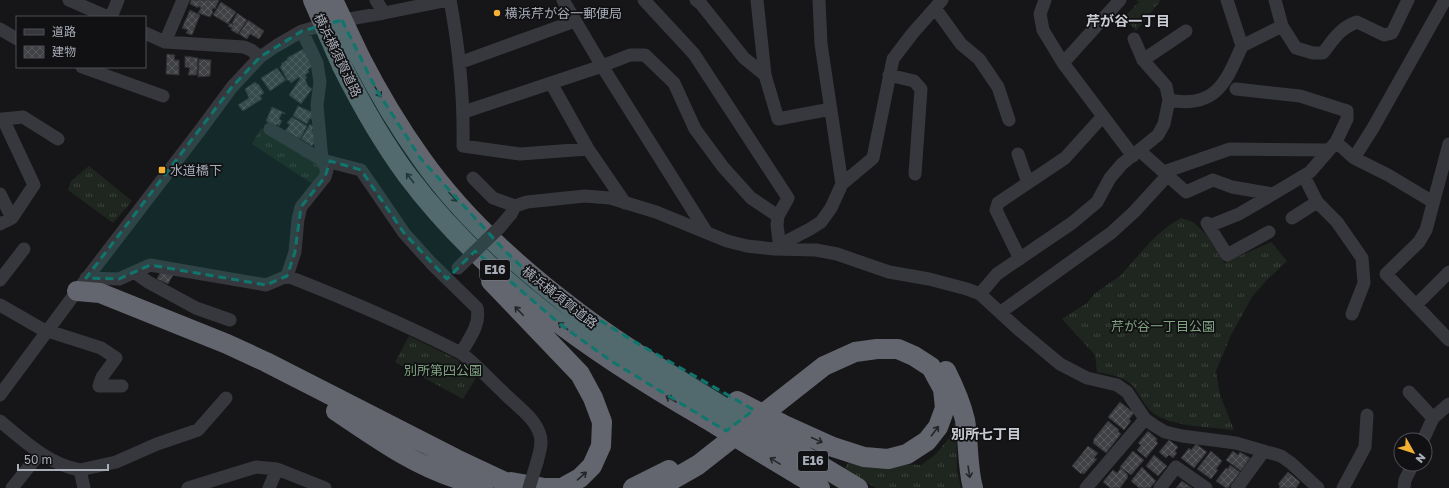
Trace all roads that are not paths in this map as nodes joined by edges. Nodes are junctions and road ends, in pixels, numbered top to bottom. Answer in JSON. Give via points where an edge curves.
{"nodes":[{"id":1,"x":69,"y":0,"type":"edge"},
{"id":2,"x":118,"y":0,"type":"edge"},
{"id":3,"x":183,"y":0,"type":"edge"},
{"id":4,"x":312,"y":0,"type":"edge"},
{"id":5,"x":333,"y":0,"type":"edge"},
{"id":6,"x":376,"y":0,"type":"edge"},
{"id":7,"x":449,"y":0,"type":"edge"},
{"id":8,"x":563,"y":0,"type":"edge"},
{"id":9,"x":644,"y":0,"type":"edge"},
{"id":10,"x":696,"y":0,"type":"edge"},
{"id":11,"x":757,"y":0,"type":"edge"},
{"id":12,"x":819,"y":0,"type":"edge"},
{"id":13,"x":1045,"y":0,"type":"edge"},
{"id":14,"x":1120,"y":0,"type":"edge"},
{"id":15,"x":1227,"y":0,"type":"edge"},
{"id":16,"x":1275,"y":0,"type":"edge"},
{"id":17,"x":1408,"y":0,"type":"edge"},
{"id":18,"x":1445,"y":0,"type":"edge"},
{"id":19,"x":938,"y":4,"type":"edge"},
{"id":20,"x":384,"y":13,"type":"junction"},
{"id":21,"x":106,"y":16,"type":"edge"},
{"id":22,"x":111,"y":16,"type":"edge"},
{"id":23,"x":575,"y":21,"type":"junction"},
{"id":24,"x":1282,"y":26,"type":"junction"},
{"id":25,"x":0,"y":29,"type":"edge"},
{"id":26,"x":302,"y":31,"type":"junction"},
{"id":27,"x":1186,"y":31,"type":"dead end"},
{"id":28,"x":146,"y":33,"type":"edge"},
{"id":29,"x":16,"y":38,"type":"edge"},
{"id":30,"x":1134,"y":39,"type":"dead end"},
{"id":31,"x":165,"y":42,"type":"junction"},
{"id":32,"x":1242,"y":46,"type":"junction"},
{"id":33,"x":260,"y":57,"type":"junction"},
{"id":34,"x":1143,"y":60,"type":"junction"},
{"id":35,"x":459,"y":63,"type":"junction"},
{"id":36,"x":1063,"y":63,"type":"junction"},
{"id":37,"x":602,"y":66,"type":"junction"},
{"id":38,"x":85,"y":68,"type":"edge"},
{"id":39,"x":765,"y":75,"type":"junction"},
{"id":40,"x":889,"y":75,"type":"junction"},
{"id":41,"x":551,"y":83,"type":"junction"},
{"id":42,"x":1236,"y":89,"type":"dead end"},
{"id":43,"x":163,"y":96,"type":"dead end"},
{"id":44,"x":1169,"y":100,"type":"junction"},
{"id":45,"x":831,"y":109,"type":"junction"},
{"id":46,"x":464,"y":112,"type":"junction"},
{"id":47,"x":1103,"y":116,"type":"junction"},
{"id":48,"x":2,"y":119,"type":"edge"},
{"id":49,"x":1009,"y":120,"type":"dead end"},
{"id":50,"x":270,"y":129,"type":"dead end"},
{"id":51,"x":58,"y":139,"type":"dead end"},
{"id":52,"x":1449,"y":144,"type":"edge"},
{"id":53,"x":1333,"y":146,"type":"junction"},
{"id":54,"x":588,"y":149,"type":"junction"},
{"id":55,"x":1136,"y":153,"type":"junction"},
{"id":56,"x":1018,"y":154,"type":"dead end"},
{"id":57,"x":1354,"y":158,"type":"junction"},
{"id":58,"x":322,"y":160,"type":"junction"},
{"id":59,"x":915,"y":174,"type":"dead end"},
{"id":60,"x":1165,"y":174,"type":"junction"},
{"id":61,"x":1304,"y":176,"type":"junction"},
{"id":62,"x":473,"y":178,"type":"dead end"},
{"id":63,"x":1028,"y":183,"type":"junction"},
{"id":64,"x":842,"y":184,"type":"junction"},
{"id":65,"x":0,"y":194,"type":"edge"},
{"id":66,"x":1273,"y":194,"type":"junction"},
{"id":67,"x":1317,"y":202,"type":"junction"},
{"id":68,"x":1433,"y":202,"type":"junction"},
{"id":69,"x":624,"y":203,"type":"junction"},
{"id":70,"x":431,"y":204,"type":"junction"},
{"id":71,"x":515,"y":206,"type":"junction"},
{"id":72,"x":778,"y":216,"type":"junction"},
{"id":73,"x":1292,"y":218,"type":"dead end"},
{"id":74,"x":6,"y":221,"type":"edge"},
{"id":75,"x":1269,"y":232,"type":"dead end"},
{"id":76,"x":706,"y":233,"type":"junction"},
{"id":77,"x":24,"y":249,"type":"dead end"},
{"id":78,"x":780,"y":249,"type":"junction"},
{"id":79,"x":1020,"y":259,"type":"junction"},
{"id":80,"x":134,"y":272,"type":"junction"},
{"id":81,"x":1449,"y":272,"type":"edge"},
{"id":82,"x":287,"y":276,"type":"junction"},
{"id":83,"x":447,"y":279,"type":"junction"},
{"id":84,"x":0,"y":280,"type":"edge"},
{"id":85,"x":82,"y":285,"type":"junction"},
{"id":86,"x":980,"y":294,"type":"junction"},
{"id":87,"x":0,"y":305,"type":"edge"},
{"id":88,"x":1416,"y":305,"type":"junction"},
{"id":89,"x":1001,"y":312,"type":"junction"},
{"id":90,"x":1352,"y":314,"type":"dead end"},
{"id":91,"x":230,"y":320,"type":"dead end"},
{"id":92,"x":47,"y":331,"type":"junction"},
{"id":93,"x":1448,"y":338,"type":"edge"},
{"id":94,"x":462,"y":353,"type":"junction"},
{"id":95,"x":122,"y":386,"type":"dead end"},
{"id":96,"x":1409,"y":392,"type":"dead end"},
{"id":97,"x":0,"y":394,"type":"edge"},
{"id":98,"x":226,"y":398,"type":"dead end"},
{"id":99,"x":1449,"y":404,"type":"edge"},
{"id":100,"x":1367,"y":415,"type":"dead end"},
{"id":101,"x":1434,"y":418,"type":"junction"},
{"id":102,"x":1145,"y":419,"type":"junction"},
{"id":103,"x":0,"y":421,"type":"edge"},
{"id":104,"x":775,"y":429,"type":"junction"},
{"id":105,"x":1427,"y":432,"type":"edge"},
{"id":106,"x":1264,"y":451,"type":"junction"},
{"id":107,"x":40,"y":453,"type":"junction"},
{"id":108,"x":277,"y":469,"type":"junction"},
{"id":109,"x":80,"y":470,"type":"junction"},
{"id":110,"x":1408,"y":472,"type":"edge"},
{"id":111,"x":481,"y":481,"type":"edge"},
{"id":112,"x":505,"y":482,"type":"junction"},
{"id":113,"x":1088,"y":487,"type":"edge"},
{"id":114,"x":12,"y":488,"type":"edge"},
{"id":115,"x":84,"y":488,"type":"edge"},
{"id":116,"x":188,"y":488,"type":"edge"},
{"id":117,"x":269,"y":488,"type":"edge"},
{"id":118,"x":325,"y":488,"type":"edge"},
{"id":119,"x":524,"y":488,"type":"edge"},
{"id":120,"x":529,"y":488,"type":"edge"},
{"id":121,"x":633,"y":488,"type":"edge"},
{"id":122,"x":658,"y":488,"type":"edge"},
{"id":123,"x":820,"y":488,"type":"edge"},
{"id":124,"x":858,"y":488,"type":"edge"},
{"id":125,"x":972,"y":488,"type":"edge"},
{"id":126,"x":1160,"y":488,"type":"edge"},
{"id":127,"x":1206,"y":488,"type":"edge"},
{"id":128,"x":1237,"y":488,"type":"edge"},
{"id":129,"x":1318,"y":488,"type":"edge"},
{"id":130,"x":1343,"y":488,"type":"edge"},
{"id":131,"x":1404,"y":488,"type":"edge"}],
"edges":[{"from":1,"to":21,"type":"street"},
{"from":2,"to":22,"type":"street"},
{"from":3,"to":31,"type":"street"},
{"from":70,"to":4,"type":"highway","name":"横浜横須賀道路","number":"E16","one_way":true,"bridge":true,"via":[[383,140],[342,66]]},
{"from":5,"to":104,"type":"highway","name":"横浜横須賀道路","number":"E16","one_way":true,"bridge":true,"via":[[376,89],[421,159],[474,221],[537,281],[621,343]]},
{"from":6,"to":20,"type":"street"},
{"from":7,"to":20,"type":"street"},
{"from":7,"to":35,"type":"street"},
{"from":8,"to":23,"type":"street"},
{"from":9,"to":72,"type":"street","via":[[694,54],[788,198]]},
{"from":10,"to":39,"type":"street","via":[[744,58]]},
{"from":11,"to":39,"type":"street"},
{"from":12,"to":45,"type":"street","via":[[821,44]]},
{"from":13,"to":36,"type":"street","via":[[1040,14],[1043,30]]},
{"from":14,"to":36,"type":"street"},
{"from":15,"to":32,"type":"street"},
{"from":16,"to":24,"type":"street"},
{"from":17,"to":24,"type":"street","via":[[1392,33],[1384,35],[1357,22],[1339,32],[1323,53],[1296,48]]},
{"from":18,"to":57,"type":"street"},
{"from":19,"to":40,"type":"street","via":[[893,59]]},
{"from":19,"to":49,"type":"street","via":[[961,44],[979,59],[998,87]]},
{"from":20,"to":26,"type":"street","via":[[338,21]]},
{"from":23,"to":35,"type":"street"},
{"from":23,"to":37,"type":"street"},
{"from":24,"to":32,"type":"street"},
{"from":25,"to":29,"type":"street"},
{"from":26,"to":33,"type":"street"},
{"from":26,"to":58,"type":"street","via":[[317,63],[320,82],[317,105]]},
{"from":27,"to":34,"type":"street"},
{"from":28,"to":31,"type":"street"},
{"from":30,"to":34,"type":"street"},
{"from":31,"to":33,"type":"street","via":[[244,47]]},
{"from":32,"to":44,"type":"street","via":[[1230,74],[1218,91],[1202,100]]},
{"from":33,"to":85,"type":"street","via":[[232,87]]},
{"from":34,"to":44,"type":"street","via":[[1166,86]]},
{"from":35,"to":46,"type":"street"},
{"from":36,"to":47,"type":"street"},
{"from":37,"to":41,"type":"street"},
{"from":37,"to":72,"type":"street","via":[[630,55],[645,55],[674,83],[695,129],[723,167],[751,198]]},
{"from":37,"to":76,"type":"street"},
{"from":38,"to":43,"type":"street"},
{"from":39,"to":45,"type":"street","via":[[778,119]]},
{"from":40,"to":59,"type":"street","via":[[914,81],[921,89]]},
{"from":40,"to":64,"type":"street","via":[[873,158]]},
{"from":41,"to":46,"type":"street"},
{"from":41,"to":54,"type":"street"},
{"from":42,"to":53,"type":"street","via":[[1300,96],[1347,111],[1347,119]]},
{"from":44,"to":55,"type":"street","via":[[1164,124],[1158,135]]},
{"from":45,"to":64,"type":"street"},
{"from":46,"to":54,"type":"street","via":[[463,146],[520,154]]},
{"from":47,"to":55,"type":"street"},
{"from":47,"to":63,"type":"street","via":[[1065,158]]},
{"from":48,"to":51,"type":"street","via":[[23,117]]},
{"from":48,"to":74,"type":"street","via":[[34,185]]},
{"from":50,"to":58,"type":"street"},
{"from":52,"to":68,"type":"street"},
{"from":53,"to":57,"type":"street"},
{"from":53,"to":60,"type":"street","via":[[1230,148]]},
{"from":53,"to":61,"type":"street"},
{"from":54,"to":69,"type":"street"},
{"from":55,"to":60,"type":"street"},
{"from":55,"to":79,"type":"street","via":[[1110,178],[1097,202],[1072,224]]},
{"from":56,"to":63,"type":"street"},
{"from":57,"to":68,"type":"street"},
{"from":58,"to":82,"type":"street","via":[[327,170],[325,177],[301,207],[295,252]]},
{"from":58,"to":83,"type":"street","via":[[361,170],[404,233]]},
{"from":60,"to":66,"type":"street","via":[[1186,192],[1213,180],[1232,187]]},
{"from":60,"to":89,"type":"street","via":[[1134,212],[1111,233]]},
{"from":61,"to":66,"type":"street"},
{"from":61,"to":67,"type":"street"},
{"from":62,"to":71,"type":"street","via":[[493,198]]},
{"from":63,"to":79,"type":"street","via":[[998,203],[996,210]]},
{"from":64,"to":78,"type":"street","via":[[831,208],[820,222],[789,240]]},
{"from":65,"to":74,"type":"street"},
{"from":66,"to":75,"type":"street","via":[[1239,214],[1208,225],[1227,255]]},
{"from":67,"to":73,"type":"street"},
{"from":67,"to":90,"type":"street","via":[[1337,222],[1362,258],[1364,283]]},
{"from":68,"to":88,"type":"street","via":[[1426,230],[1419,242],[1386,274]]},
{"from":69,"to":71,"type":"street","via":[[610,198],[585,196],[527,202]]},
{"from":69,"to":76,"type":"street","via":[[656,212]]},
{"from":112,"to":70,"type":"highway","one_way":true,"via":[[562,488],[580,478],[592,466],[601,446],[602,422],[580,374],[464,252]]},
{"from":123,"to":70,"type":"highway","name":"横浜横須賀道路","number":"E16","one_way":true,"bridge":true,"via":[[659,392],[561,325],[492,268]]},
{"from":71,"to":83,"type":"street","bridge":true,"via":[[500,227]]},
{"from":72,"to":78,"type":"street"},
{"from":76,"to":78,"type":"street","via":[[747,246]]},
{"from":77,"to":84,"type":"street"},
{"from":78,"to":86,"type":"street","via":[[816,250],[837,254],[889,272],[951,284]]},
{"from":79,"to":86,"type":"street","via":[[997,274]]},
{"from":80,"to":82,"type":"street","via":[[150,264],[266,285]]},
{"from":80,"to":85,"type":"street","via":[[118,279]]},
{"from":80,"to":91,"type":"street","via":[[196,308]]},
{"from":81,"to":88,"type":"street"},
{"from":82,"to":94,"type":"street","via":[[412,328]]},
{"from":83,"to":94,"type":"street","via":[[477,308],[479,315]]},
{"from":85,"to":92,"type":"street"},
{"from":85,"to":111,"type":"highway","via":[[227,344]]},
{"from":86,"to":89,"type":"street"},
{"from":87,"to":92,"type":"street"},
{"from":88,"to":93,"type":"street"},
{"from":89,"to":102,"type":"street","via":[[1060,364],[1087,378],[1117,385],[1127,392]]},
{"from":92,"to":95,"type":"street","via":[[101,348],[116,358],[102,377],[99,386]]},
{"from":92,"to":97,"type":"street"},
{"from":94,"to":120,"type":"street","bridge":true,"via":[[525,413],[537,428],[541,448]]},
{"from":96,"to":101,"type":"street"},
{"from":98,"to":109,"type":"street","via":[[198,430],[116,462]]},
{"from":99,"to":101,"type":"street"},
{"from":100,"to":130,"type":"street","via":[[1365,447]]},
{"from":101,"to":105,"type":"street"},
{"from":102,"to":106,"type":"street","via":[[1165,432],[1236,443]]},
{"from":102,"to":113,"type":"street"},
{"from":103,"to":107,"type":"street"},
{"from":104,"to":122,"type":"highway","one_way":true,"via":[[864,457],[888,459],[907,454],[931,436],[938,427],[945,408],[943,389],[931,367],[898,349],[855,352],[824,366],[698,465]]},
{"from":104,"to":124,"type":"highway","name":"横浜横須賀道路","number":"E16"},
{"from":106,"to":128,"type":"street"},
{"from":106,"to":129,"type":"street","via":[[1281,456]]},
{"from":107,"to":109,"type":"street","via":[[66,468]]},
{"from":107,"to":114,"type":"street"},
{"from":108,"to":116,"type":"street","via":[[256,467]]},
{"from":108,"to":117,"type":"street"},
{"from":108,"to":118,"type":"street"},
{"from":109,"to":115,"type":"street"},
{"from":110,"to":131,"type":"street"},
{"from":111,"to":112,"type":"highway"},
{"from":112,"to":119,"type":"highway"},
{"from":121,"to":125,"type":"highway","one_way":true,"via":[[666,473],[693,456],[828,353],[863,342],[904,342],[928,352],[944,366],[956,390],[965,420]]},
{"from":126,"to":127,"type":"street","via":[[1176,467]]}]}
